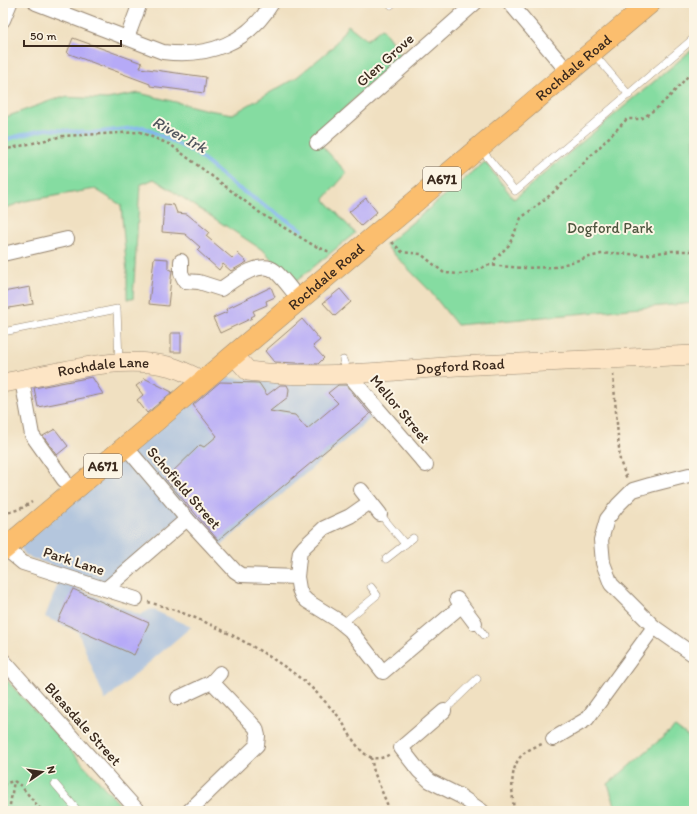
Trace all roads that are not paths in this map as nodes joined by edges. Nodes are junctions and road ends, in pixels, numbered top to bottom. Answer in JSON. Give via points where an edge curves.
{"nodes":[{"id":1,"x":10,"y":3,"type":"edge"},
{"id":2,"x":36,"y":3,"type":"edge"},
{"id":3,"x":140,"y":3,"type":"edge"},
{"id":4,"x":272,"y":3,"type":"edge"},
{"id":5,"x":475,"y":3,"type":"edge"},
{"id":6,"x":510,"y":3,"type":"edge"},
{"id":7,"x":650,"y":3,"type":"edge"},
{"id":8,"x":3,"y":20,"type":"edge"},
{"id":9,"x":127,"y":38,"type":"junction"},
{"id":10,"x":694,"y":38,"type":"edge"},
{"id":11,"x":592,"y":53,"type":"junction"},
{"id":12,"x":568,"y":72,"type":"junction"},
{"id":13,"x":629,"y":95,"type":"junction"},
{"id":14,"x":317,"y":143,"type":"dead end"},
{"id":15,"x":480,"y":147,"type":"junction"},
{"id":16,"x":67,"y":239,"type":"dead end"},
{"id":17,"x":3,"y":254,"type":"edge"},
{"id":18,"x":181,"y":261,"type":"dead end"},
{"id":19,"x":300,"y":300,"type":"junction"},
{"id":20,"x":3,"y":332,"type":"edge"},
{"id":21,"x":694,"y":355,"type":"edge"},
{"id":22,"x":234,"y":356,"type":"junction"},
{"id":23,"x":119,"y":362,"type":"junction"},
{"id":24,"x":346,"y":367,"type":"junction"},
{"id":25,"x":22,"y":380,"type":"junction"},
{"id":26,"x":203,"y":380,"type":"junction"},
{"id":27,"x":3,"y":383,"type":"edge"},
{"id":28,"x":126,"y":447,"type":"junction"},
{"id":29,"x":426,"y":465,"type":"dead end"},
{"id":30,"x":694,"y":476,"type":"edge"},
{"id":31,"x":64,"y":480,"type":"dead end"},
{"id":32,"x":361,"y":490,"type":"dead end"},
{"id":33,"x":370,"y":502,"type":"junction"},
{"id":34,"x":380,"y":514,"type":"joint"},
{"id":35,"x":187,"y":519,"type":"junction"},
{"id":36,"x":413,"y":538,"type":"dead end"},
{"id":37,"x":405,"y":544,"type":"junction"},
{"id":38,"x":4,"y":549,"type":"edge"},
{"id":39,"x":386,"y":559,"type":"dead end"},
{"id":40,"x":296,"y":577,"type":"junction"},
{"id":41,"x":371,"y":587,"type":"dead end"},
{"id":42,"x":106,"y":589,"type":"junction"},
{"id":43,"x":136,"y":599,"type":"road end"},
{"id":44,"x":475,"y":623,"type":"joint"},
{"id":45,"x":342,"y":624,"type":"junction"},
{"id":46,"x":654,"y":627,"type":"junction"},
{"id":47,"x":484,"y":636,"type":"dead end"},
{"id":48,"x":694,"y":655,"type":"edge"},
{"id":49,"x":3,"y":660,"type":"edge"},
{"id":50,"x":477,"y":679,"type":"dead end"},
{"id":51,"x":178,"y":698,"type":"dead end"},
{"id":52,"x":444,"y":711,"type":"joint"},
{"id":53,"x":553,"y":739,"type":"road end"},
{"id":54,"x":55,"y":784,"type":"dead end"},
{"id":55,"x":136,"y":810,"type":"edge"},
{"id":56,"x":78,"y":811,"type":"edge"},
{"id":57,"x":189,"y":811,"type":"edge"},
{"id":58,"x":482,"y":811,"type":"edge"}],
"edges":[{"from":1,"to":8,"type":"street"},
{"from":2,"to":9,"type":"street"},
{"from":3,"to":9,"type":"street"},
{"from":4,"to":9,"type":"street","via":[[260,19],[241,36],[224,46],[205,52],[163,52]]},
{"from":5,"to":14,"type":"street","name":"Glen Grove"},
{"from":6,"to":12,"type":"street"},
{"from":7,"to":11,"type":"main road","name":"Rochdale Road","number":"A671"},
{"from":10,"to":13,"type":"lane"},
{"from":11,"to":12,"type":"main road","name":"Rochdale Road","number":"A671"},
{"from":11,"to":13,"type":"lane"},
{"from":12,"to":15,"type":"main road","name":"Rochdale Road","number":"A671"},
{"from":13,"to":15,"type":"lane","via":[[515,191]]},
{"from":15,"to":19,"type":"main road","name":"Rochdale Road","number":"A671"},
{"from":16,"to":17,"type":"street"},
{"from":18,"to":19,"type":"street","via":[[181,273],[185,282],[199,282],[221,289],[242,274],[262,267],[274,270]]},
{"from":19,"to":22,"type":"main road","name":"Rochdale Road","number":"A671"},
{"from":20,"to":23,"type":"lane","via":[[118,310]]},
{"from":21,"to":24,"type":"street","name":"Dogford Road","via":[[458,366]]},
{"from":22,"to":24,"type":"street","name":"Dogford Road","via":[[248,371],[273,374]]},
{"from":22,"to":26,"type":"main road","name":"Rochdale Road","number":"A671"},
{"from":23,"to":25,"type":"street","name":"Rochdale Lane"},
{"from":23,"to":26,"type":"street","name":"Rochdale Lane","via":[[150,362],[174,367]]},
{"from":24,"to":29,"type":"street","name":"Mellor Street"},
{"from":25,"to":27,"type":"street","name":"Rochdale Lane"},
{"from":25,"to":31,"type":"street","via":[[32,435]]},
{"from":26,"to":28,"type":"main road","name":"Rochdale Road","number":"A671"},
{"from":28,"to":35,"type":"street","name":"Schofield Street"},
{"from":28,"to":38,"type":"main road","name":"Rochdale Road","number":"A671"},
{"from":30,"to":46,"type":"street","via":[[650,484],[632,491],[607,520],[601,540],[603,563],[611,584]]},
{"from":32,"to":33,"type":"street"},
{"from":33,"to":34,"type":"street"},
{"from":33,"to":40,"type":"street","via":[[350,516],[324,528],[304,547],[300,552]]},
{"from":34,"to":37,"type":"lane"},
{"from":35,"to":40,"type":"street","name":"Schofield Street","via":[[241,575]]},
{"from":35,"to":42,"type":"street"},
{"from":36,"to":37,"type":"lane"},
{"from":37,"to":39,"type":"lane"},
{"from":38,"to":42,"type":"street","name":"Park Lane","via":[[23,562]]},
{"from":40,"to":45,"type":"street","via":[[302,596]]},
{"from":41,"to":45,"type":"lane","via":[[377,595]]},
{"from":42,"to":43,"type":"street","name":"Park Lane"},
{"from":44,"to":45,"type":"street","via":[[459,602],[383,672],[350,630]]},
{"from":44,"to":47,"type":"lane"},
{"from":46,"to":48,"type":"street"},
{"from":46,"to":53,"type":"street","via":[[587,719]]},
{"from":49,"to":55,"type":"street","name":"Bleasdale Street"},
{"from":50,"to":52,"type":"lane"},
{"from":51,"to":57,"type":"street","via":[[216,677],[256,728],[258,736],[257,745]]},
{"from":52,"to":58,"type":"street","via":[[401,748],[430,781]]},
{"from":54,"to":56,"type":"lane"}]}
